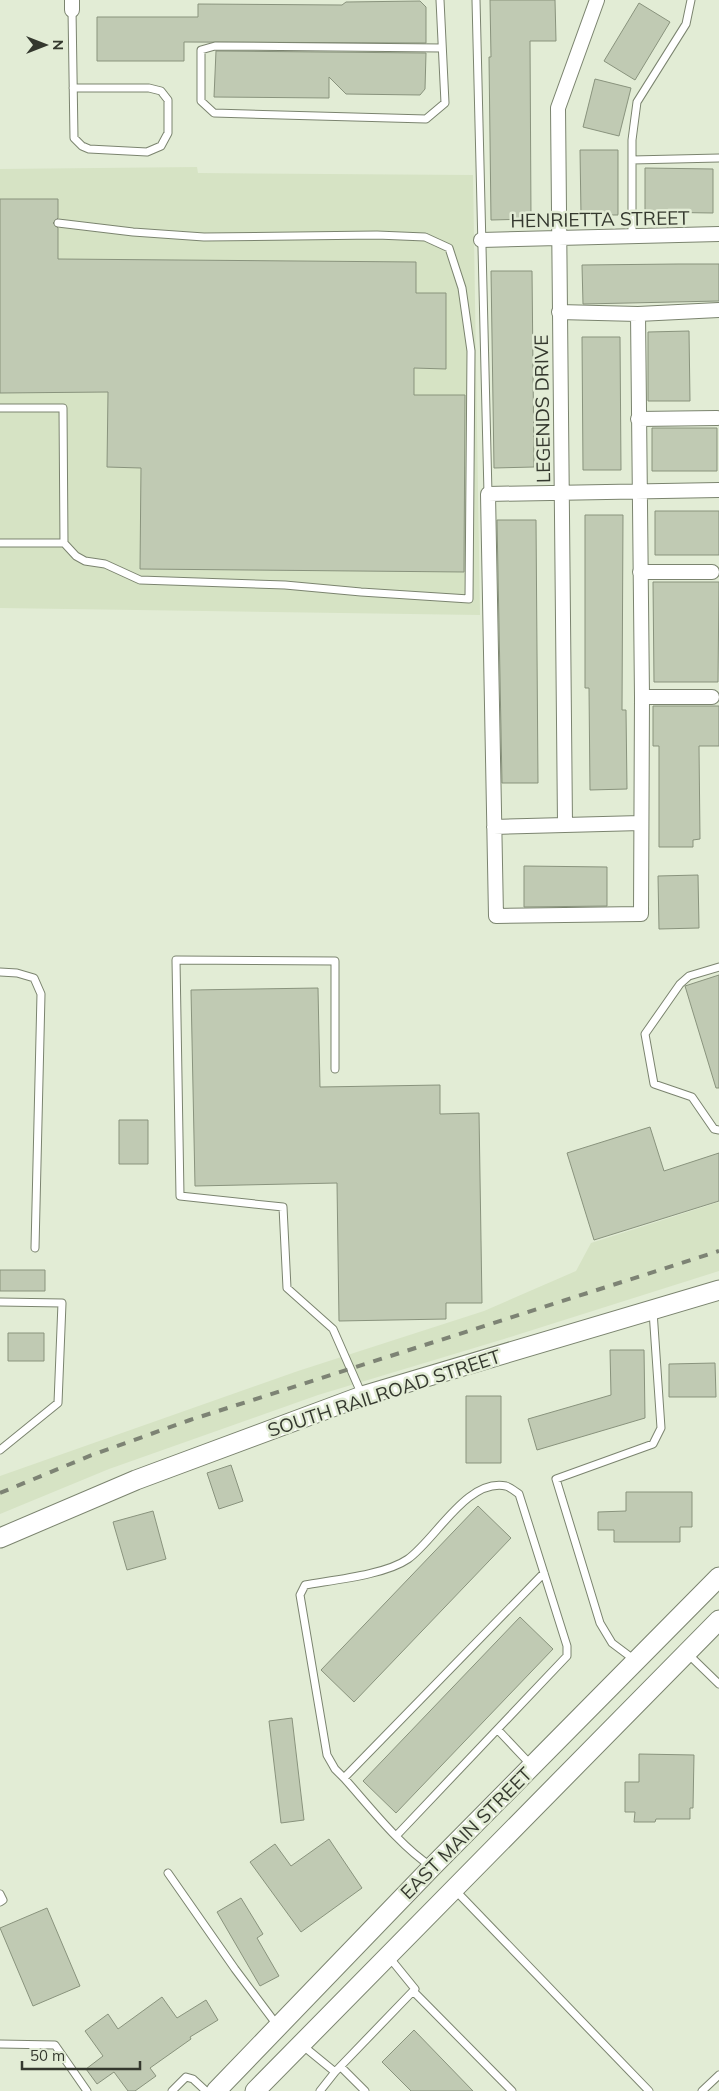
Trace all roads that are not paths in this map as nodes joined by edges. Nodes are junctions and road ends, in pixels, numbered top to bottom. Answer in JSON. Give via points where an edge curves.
{"nodes":[{"id":1,"x":440,"y":0,"type":"edge"},
{"id":2,"x":476,"y":0,"type":"edge"},
{"id":3,"x":597,"y":0,"type":"edge"},
{"id":4,"x":691,"y":0,"type":"edge"},
{"id":5,"x":72,"y":5,"type":"edge"},
{"id":6,"x":442,"y":48,"type":"junction"},
{"id":7,"x":73,"y":88,"type":"junction"},
{"id":8,"x":719,"y":158,"type":"edge"},
{"id":9,"x":632,"y":160,"type":"junction"},
{"id":10,"x":58,"y":223,"type":"dead end"},
{"id":11,"x":719,"y":234,"type":"edge"},
{"id":12,"x":632,"y":237,"type":"junction"},
{"id":13,"x":559,"y":239,"type":"junction"},
{"id":14,"x":481,"y":240,"type":"junction"},
{"id":15,"x":719,"y":310,"type":"edge"},
{"id":16,"x":559,"y":312,"type":"junction"},
{"id":17,"x":638,"y":314,"type":"junction"},
{"id":18,"x":0,"y":408,"type":"edge"},
{"id":19,"x":717,"y":418,"type":"dead end"},
{"id":20,"x":638,"y":419,"type":"junction"},
{"id":21,"x":719,"y":490,"type":"edge"},
{"id":22,"x":639,"y":491,"type":"junction"},
{"id":23,"x":561,"y":492,"type":"junction"},
{"id":24,"x":488,"y":494,"type":"junction"},
{"id":25,"x":64,"y":543,"type":"junction"},
{"id":26,"x":0,"y":544,"type":"edge"},
{"id":27,"x":640,"y":572,"type":"junction"},
{"id":28,"x":712,"y":572,"type":"dead end"},
{"id":29,"x":642,"y":697,"type":"junction"},
{"id":30,"x":712,"y":697,"type":"dead end"},
{"id":31,"x":641,"y":823,"type":"junction"},
{"id":32,"x":565,"y":824,"type":"junction"},
{"id":33,"x":494,"y":827,"type":"junction"},
{"id":34,"x":719,"y":967,"type":"edge"},
{"id":35,"x":0,"y":972,"type":"edge"},
{"id":36,"x":336,"y":1069,"type":"dead end"},
{"id":37,"x":719,"y":1130,"type":"edge"},
{"id":38,"x":35,"y":1248,"type":"dead end"},
{"id":39,"x":719,"y":1290,"type":"edge"},
{"id":40,"x":0,"y":1302,"type":"edge"},
{"id":41,"x":653,"y":1310,"type":"junction"},
{"id":42,"x":362,"y":1396,"type":"junction"},
{"id":43,"x":0,"y":1450,"type":"edge"},
{"id":44,"x":0,"y":1538,"type":"edge"},
{"id":45,"x":544,"y":1573,"type":"junction"},
{"id":46,"x":719,"y":1577,"type":"edge"},
{"id":47,"x":719,"y":1620,"type":"edge"},
{"id":48,"x":672,"y":1625,"type":"junction"},
{"id":49,"x":690,"y":1649,"type":"junction"},
{"id":50,"x":636,"y":1661,"type":"junction"},
{"id":51,"x":719,"y":1684,"type":"edge"},
{"id":52,"x":498,"y":1730,"type":"junction"},
{"id":53,"x":532,"y":1767,"type":"junction"},
{"id":54,"x":344,"y":1778,"type":"junction"},
{"id":55,"x":397,"y":1835,"type":"junction"},
{"id":56,"x":432,"y":1867,"type":"junction"},
{"id":57,"x":168,"y":1873,"type":"dead end"},
{"id":58,"x":454,"y":1890,"type":"junction"},
{"id":59,"x":0,"y":1894,"type":"edge"},
{"id":60,"x":0,"y":1902,"type":"edge"},
{"id":61,"x":389,"y":1956,"type":"junction"},
{"id":62,"x":413,"y":1991,"type":"junction"},
{"id":63,"x":278,"y":2026,"type":"junction"},
{"id":64,"x":0,"y":2044,"type":"edge"},
{"id":65,"x":302,"y":2045,"type":"junction"},
{"id":66,"x":338,"y":2070,"type":"junction"},
{"id":67,"x":719,"y":2075,"type":"edge"},
{"id":68,"x":322,"y":2090,"type":"edge"},
{"id":69,"x":87,"y":2091,"type":"edge"},
{"id":70,"x":172,"y":2091,"type":"edge"},
{"id":71,"x":206,"y":2091,"type":"edge"},
{"id":72,"x":216,"y":2091,"type":"edge"},
{"id":73,"x":255,"y":2091,"type":"edge"},
{"id":74,"x":365,"y":2091,"type":"edge"},
{"id":75,"x":512,"y":2091,"type":"edge"},
{"id":76,"x":649,"y":2091,"type":"edge"},
{"id":77,"x":702,"y":2091,"type":"edge"}],
"edges":[{"from":1,"to":6,"type":"lane"},
{"from":2,"to":14,"type":"lane"},
{"from":3,"to":13,"type":"street","name":"LEGENDS DRIVE","via":[[558,108]]},
{"from":4,"to":9,"type":"lane","via":[[686,24],[637,102]]},
{"from":5,"to":7,"type":"lane"},
{"from":6,"to":6,"type":"lane","via":[[445,103],[426,119],[214,113],[200,101],[200,50],[215,46]]},
{"from":7,"to":7,"type":"lane","via":[[74,138],[82,146],[146,152],[161,146],[168,133],[168,100],[161,91],[149,88]]},
{"from":8,"to":9,"type":"lane"},
{"from":9,"to":12,"type":"lane"},
{"from":10,"to":25,"type":"lane","via":[[204,237],[425,237],[449,248],[462,288],[471,351],[469,599],[285,585],[140,580],[105,564],[85,561]]},
{"from":11,"to":12,"type":"street","name":"HENRIETTA STREET"},
{"from":12,"to":13,"type":"street","name":"HENRIETTA STREET"},
{"from":13,"to":14,"type":"street","name":"HENRIETTA STREET"},
{"from":13,"to":16,"type":"street","name":"LEGENDS DRIVE"},
{"from":14,"to":24,"type":"lane"},
{"from":15,"to":17,"type":"street"},
{"from":16,"to":17,"type":"street"},
{"from":16,"to":23,"type":"street","name":"LEGENDS DRIVE"},
{"from":17,"to":20,"type":"street"},
{"from":18,"to":25,"type":"lane","via":[[63,408]]},
{"from":19,"to":20,"type":"street"},
{"from":20,"to":22,"type":"street"},
{"from":21,"to":22,"type":"street"},
{"from":22,"to":23,"type":"street"},
{"from":22,"to":27,"type":"street"},
{"from":23,"to":24,"type":"street"},
{"from":23,"to":32,"type":"street","name":"LEGENDS DRIVE"},
{"from":24,"to":33,"type":"street"},
{"from":25,"to":26,"type":"lane"},
{"from":27,"to":28,"type":"street"},
{"from":27,"to":29,"type":"street"},
{"from":29,"to":30,"type":"street"},
{"from":29,"to":31,"type":"street"},
{"from":31,"to":32,"type":"street"},
{"from":31,"to":33,"type":"street","via":[[641,914],[496,916]]},
{"from":32,"to":33,"type":"street"},
{"from":34,"to":37,"type":"lane","via":[[689,976],[680,984],[645,1034],[654,1084],[692,1097],[714,1129]]},
{"from":35,"to":38,"type":"lane","via":[[34,978],[41,994]]},
{"from":36,"to":42,"type":"lane","via":[[335,961],[176,960],[180,1196],[283,1207],[287,1288],[333,1329]]},
{"from":39,"to":41,"type":"main road","name":"SOUTH RAILROAD STREET"},
{"from":40,"to":43,"type":"lane","via":[[62,1303],[58,1402]]},
{"from":41,"to":42,"type":"main road","name":"SOUTH RAILROAD STREET"},
{"from":41,"to":50,"type":"lane","via":[[661,1428],[653,1444],[556,1479],[600,1623],[612,1643]]},
{"from":42,"to":44,"type":"main road","name":"SOUTH RAILROAD STREET","via":[[136,1480]]},
{"from":45,"to":52,"type":"lane","via":[[568,1656]]},
{"from":45,"to":54,"type":"lane"},
{"from":45,"to":54,"type":"lane","via":[[519,1494],[507,1486],[486,1488],[466,1500],[408,1559],[387,1569],[305,1585],[300,1595],[327,1755]]},
{"from":46,"to":48,"type":"main road","name":"EAST MAIN STREET"},
{"from":47,"to":49,"type":"main road","name":"EAST MAIN STREET"},
{"from":48,"to":49,"type":"main road"},
{"from":48,"to":50,"type":"main road","name":"EAST MAIN STREET"},
{"from":49,"to":51,"type":"lane"},
{"from":49,"to":58,"type":"main road","name":"EAST MAIN STREET"},
{"from":50,"to":53,"type":"main road","name":"EAST MAIN STREET"},
{"from":52,"to":53,"type":"lane"},
{"from":52,"to":55,"type":"lane"},
{"from":53,"to":56,"type":"main road","name":"EAST MAIN STREET"},
{"from":54,"to":55,"type":"lane"},
{"from":55,"to":56,"type":"lane"},
{"from":56,"to":58,"type":"main road"},
{"from":56,"to":63,"type":"main road","name":"EAST MAIN STREET"},
{"from":57,"to":63,"type":"lane"},
{"from":58,"to":61,"type":"main road","name":"EAST MAIN STREET"},
{"from":58,"to":76,"type":"lane"},
{"from":59,"to":60,"type":"lane","via":[[3,1900]]},
{"from":61,"to":62,"type":"lane","via":[[415,1989]]},
{"from":61,"to":65,"type":"main road","name":"EAST MAIN STREET"},
{"from":62,"to":66,"type":"lane"},
{"from":62,"to":75,"type":"lane"},
{"from":63,"to":65,"type":"main road"},
{"from":63,"to":72,"type":"main road","name":"EAST MAIN STREET"},
{"from":64,"to":69,"type":"lane","via":[[56,2045]]},
{"from":65,"to":66,"type":"lane"},
{"from":65,"to":73,"type":"main road","name":"EAST MAIN STREET"},
{"from":66,"to":68,"type":"lane"},
{"from":66,"to":74,"type":"lane"},
{"from":67,"to":77,"type":"lane"},
{"from":70,"to":71,"type":"lane","via":[[186,2078],[193,2079]]}]}
